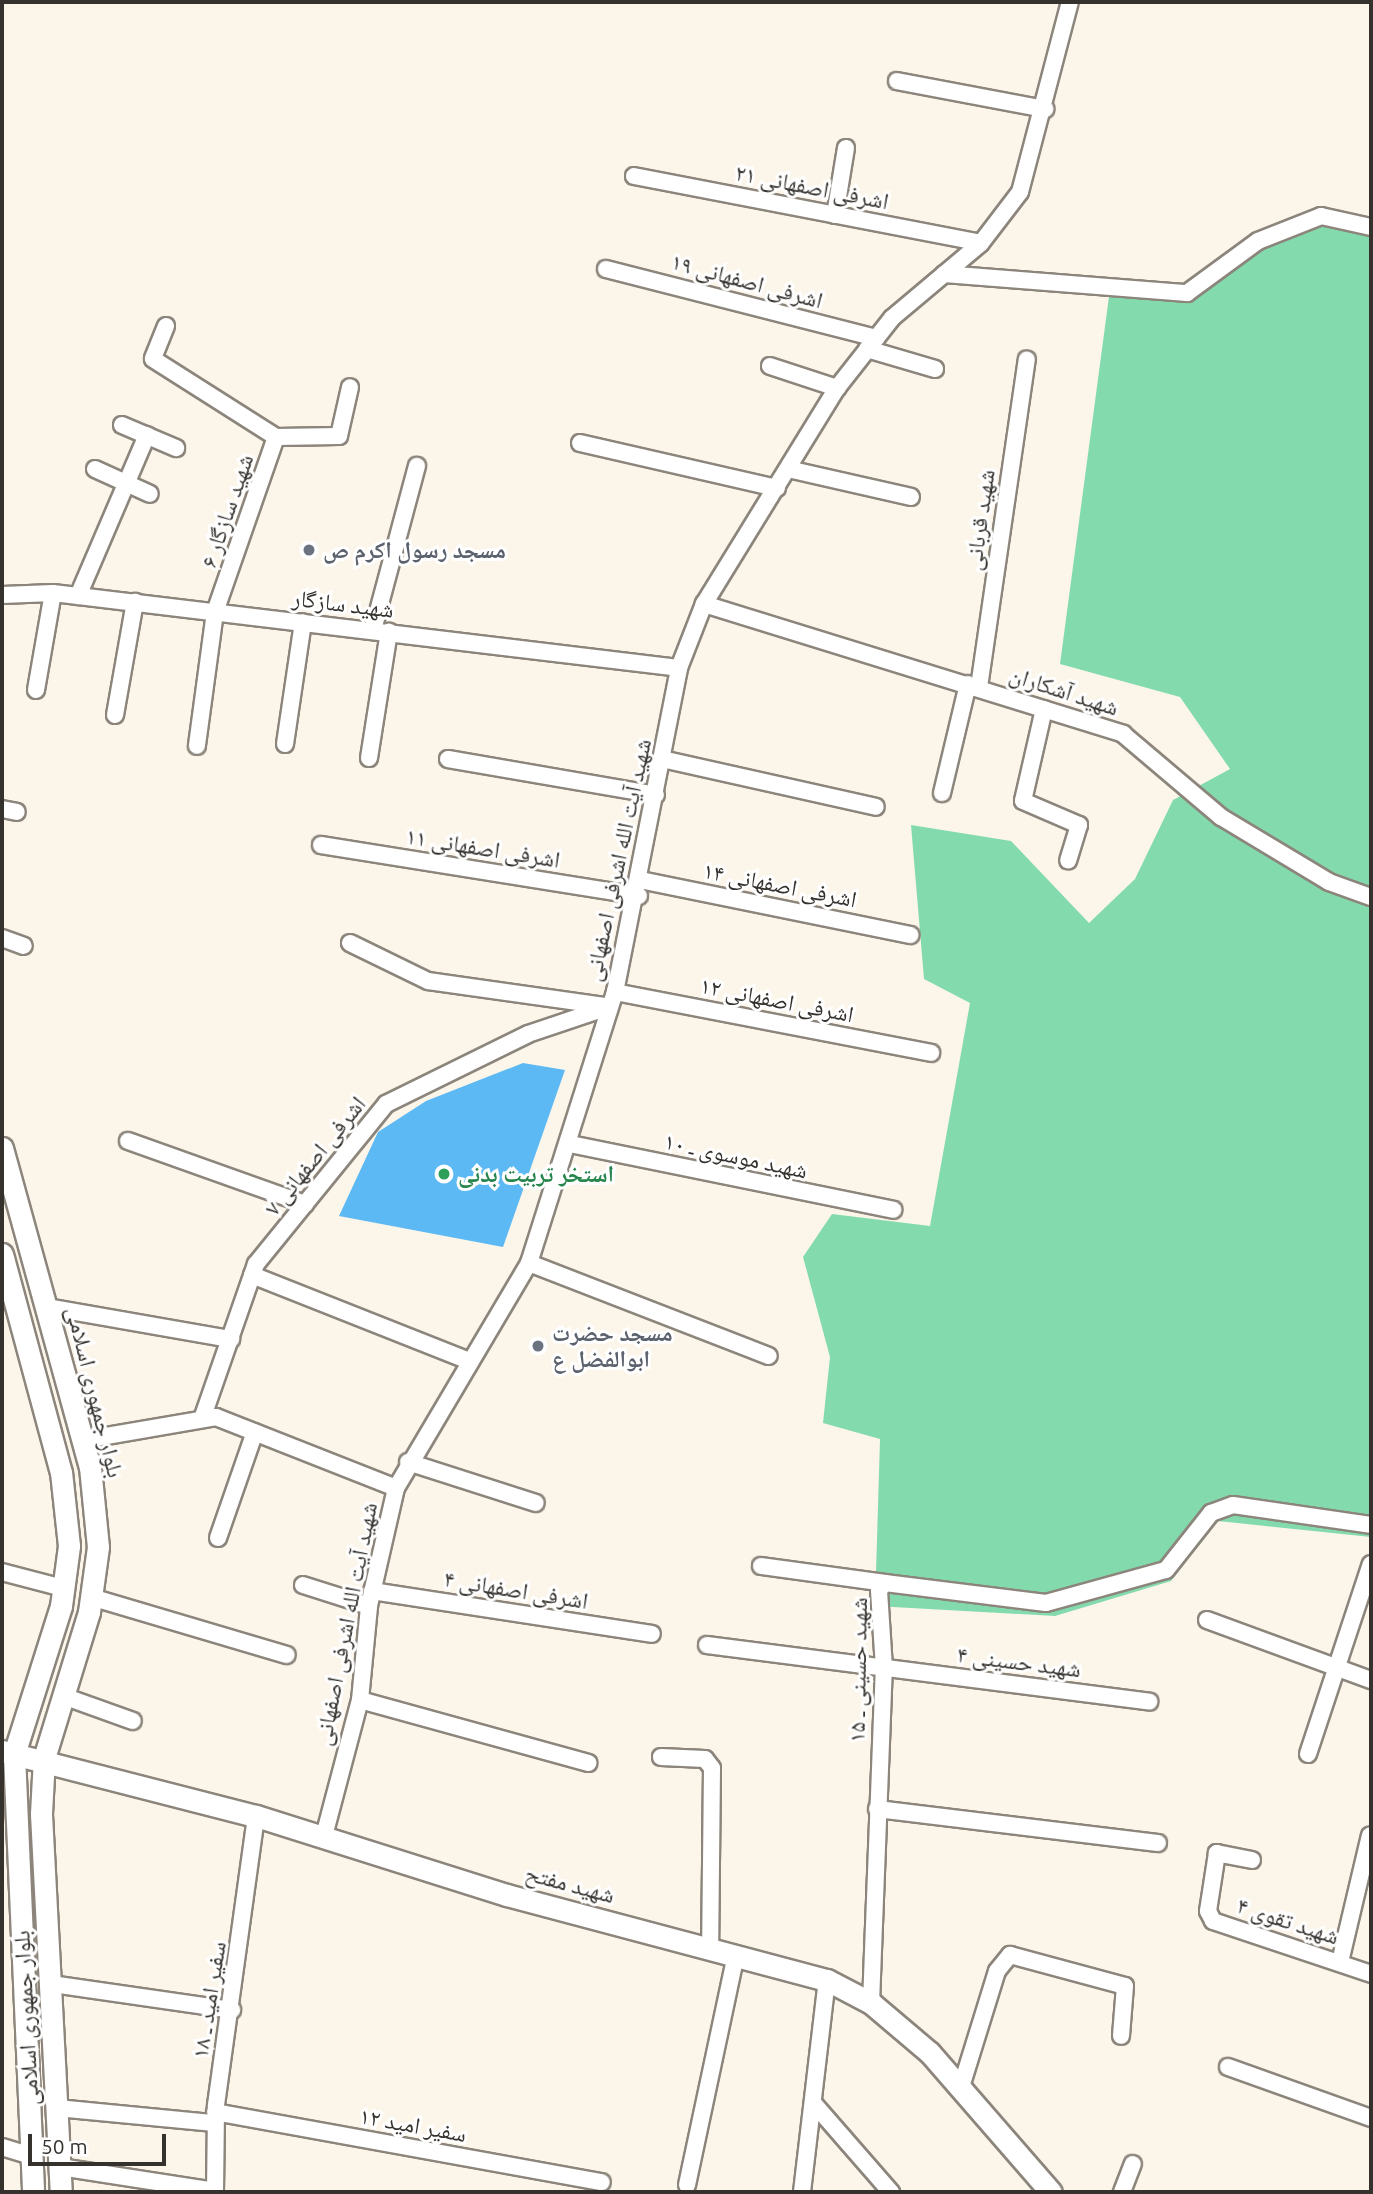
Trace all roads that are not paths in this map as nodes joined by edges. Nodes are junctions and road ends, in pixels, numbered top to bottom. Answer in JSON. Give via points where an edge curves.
{"nodes":[{"id":1,"x":1070,"y":2,"type":"edge"},
{"id":2,"x":897,"y":81,"type":"dead end"},
{"id":3,"x":1045,"y":109,"type":"junction"},
{"id":4,"x":846,"y":148,"type":"dead end"},
{"id":5,"x":634,"y":176,"type":"dead end"},
{"id":6,"x":835,"y":215,"type":"junction"},
{"id":7,"x":1371,"y":227,"type":"edge"},
{"id":8,"x":981,"y":243,"type":"junction"},
{"id":9,"x":606,"y":268,"type":"dead end"},
{"id":10,"x":944,"y":274,"type":"junction"},
{"id":11,"x":166,"y":326,"type":"dead end"},
{"id":12,"x":872,"y":344,"type":"junction"},
{"id":13,"x":1027,"y":359,"type":"dead end"},
{"id":14,"x":770,"y":366,"type":"dead end"},
{"id":15,"x":935,"y":369,"type":"dead end"},
{"id":16,"x":350,"y":387,"type":"dead end"},
{"id":17,"x":837,"y":388,"type":"junction"},
{"id":18,"x":122,"y":425,"type":"dead end"},
{"id":19,"x":147,"y":435,"type":"junction"},
{"id":20,"x":276,"y":438,"type":"junction"},
{"id":21,"x":580,"y":443,"type":"dead end"},
{"id":22,"x":176,"y":448,"type":"dead end"},
{"id":23,"x":417,"y":466,"type":"dead end"},
{"id":24,"x":95,"y":469,"type":"dead end"},
{"id":25,"x":788,"y":469,"type":"junction"},
{"id":26,"x":126,"y":483,"type":"junction"},
{"id":27,"x":776,"y":488,"type":"junction"},
{"id":28,"x":150,"y":494,"type":"dead end"},
{"id":29,"x":911,"y":496,"type":"dead end"},
{"id":30,"x":53,"y":593,"type":"junction"},
{"id":31,"x":2,"y":595,"type":"edge"},
{"id":32,"x":78,"y":596,"type":"junction"},
{"id":33,"x":135,"y":603,"type":"junction"},
{"id":34,"x":704,"y":604,"type":"junction"},
{"id":35,"x":215,"y":612,"type":"junction"},
{"id":36,"x":303,"y":622,"type":"junction"},
{"id":37,"x":381,"y":631,"type":"junction"},
{"id":38,"x":680,"y":668,"type":"junction"},
{"id":39,"x":974,"y":685,"type":"junction"},
{"id":40,"x":36,"y":690,"type":"dead end"},
{"id":41,"x":1044,"y":709,"type":"junction"},
{"id":42,"x":115,"y":715,"type":"dead end"},
{"id":43,"x":285,"y":744,"type":"dead end"},
{"id":44,"x":197,"y":746,"type":"dead end"},
{"id":45,"x":369,"y":758,"type":"dead end"},
{"id":46,"x":448,"y":760,"type":"dead end"},
{"id":47,"x":662,"y":760,"type":"junction"},
{"id":48,"x":942,"y":793,"type":"dead end"},
{"id":49,"x":656,"y":794,"type":"junction"},
{"id":50,"x":876,"y":807,"type":"dead end"},
{"id":51,"x":321,"y":845,"type":"dead end"},
{"id":52,"x":1068,"y":860,"type":"dead end"},
{"id":53,"x":639,"y":888,"type":"junction"},
{"id":54,"x":1371,"y":897,"type":"edge"},
{"id":55,"x":910,"y":934,"type":"dead end"},
{"id":56,"x":2,"y":938,"type":"edge"},
{"id":57,"x":350,"y":943,"type":"dead end"},
{"id":58,"x":24,"y":946,"type":"dead end"},
{"id":59,"x":612,"y":1000,"type":"junction"},
{"id":60,"x":931,"y":1053,"type":"dead end"},
{"id":61,"x":128,"y":1141,"type":"dead end"},
{"id":62,"x":570,"y":1144,"type":"junction"},
{"id":63,"x":2,"y":1148,"type":"edge"},
{"id":64,"x":305,"y":1204,"type":"junction"},
{"id":65,"x":893,"y":1210,"type":"dead end"},
{"id":66,"x":2,"y":1254,"type":"edge"},
{"id":67,"x":529,"y":1263,"type":"junction"},
{"id":68,"x":253,"y":1275,"type":"junction"},
{"id":69,"x":5,"y":1278,"type":"edge"},
{"id":70,"x":47,"y":1307,"type":"junction"},
{"id":71,"x":231,"y":1339,"type":"junction"},
{"id":72,"x":59,"y":1349,"type":"junction"},
{"id":73,"x":31,"y":1356,"type":"junction"},
{"id":74,"x":769,"y":1356,"type":"dead end"},
{"id":75,"x":469,"y":1361,"type":"junction"},
{"id":76,"x":209,"y":1418,"type":"junction"},
{"id":77,"x":255,"y":1432,"type":"junction"},
{"id":78,"x":83,"y":1440,"type":"junction"},
{"id":79,"x":408,"y":1462,"type":"junction"},
{"id":80,"x":396,"y":1488,"type":"junction"},
{"id":81,"x":536,"y":1503,"type":"dead end"},
{"id":82,"x":1371,"y":1525,"type":"edge"},
{"id":83,"x":218,"y":1538,"type":"dead end"},
{"id":84,"x":761,"y":1566,"type":"dead end"},
{"id":85,"x":1370,"y":1570,"type":"edge"},
{"id":86,"x":2,"y":1572,"type":"edge"},
{"id":87,"x":885,"y":1583,"type":"junction"},
{"id":88,"x":303,"y":1586,"type":"dead end"},
{"id":89,"x":63,"y":1588,"type":"junction"},
{"id":90,"x":91,"y":1597,"type":"junction"},
{"id":91,"x":371,"y":1598,"type":"junction"},
{"id":92,"x":1207,"y":1619,"type":"dead end"},
{"id":93,"x":652,"y":1634,"type":"dead end"},
{"id":94,"x":707,"y":1645,"type":"dead end"},
{"id":95,"x":287,"y":1655,"type":"dead end"},
{"id":96,"x":1337,"y":1666,"type":"junction"},
{"id":97,"x":884,"y":1668,"type":"junction"},
{"id":98,"x":1371,"y":1680,"type":"edge"},
{"id":99,"x":63,"y":1696,"type":"junction"},
{"id":100,"x":360,"y":1700,"type":"junction"},
{"id":101,"x":1149,"y":1702,"type":"dead end"},
{"id":102,"x":133,"y":1721,"type":"dead end"},
{"id":103,"x":9,"y":1744,"type":"edge"},
{"id":104,"x":1308,"y":1754,"type":"dead end"},
{"id":105,"x":662,"y":1757,"type":"dead end"},
{"id":106,"x":44,"y":1758,"type":"junction"},
{"id":107,"x":589,"y":1763,"type":"dead end"},
{"id":108,"x":877,"y":1809,"type":"junction"},
{"id":109,"x":256,"y":1816,"type":"junction"},
{"id":110,"x":1370,"y":1835,"type":"edge"},
{"id":111,"x":324,"y":1836,"type":"junction"},
{"id":112,"x":1158,"y":1843,"type":"dead end"},
{"id":113,"x":1252,"y":1860,"type":"dead end"},
{"id":114,"x":710,"y":1948,"type":"junction"},
{"id":115,"x":736,"y":1955,"type":"junction"},
{"id":116,"x":1340,"y":1962,"type":"junction"},
{"id":117,"x":1371,"y":1974,"type":"edge"},
{"id":118,"x":827,"y":1980,"type":"junction"},
{"id":119,"x":52,"y":1983,"type":"junction"},
{"id":120,"x":871,"y":2003,"type":"junction"},
{"id":121,"x":232,"y":2010,"type":"junction"},
{"id":122,"x":1121,"y":2036,"type":"dead end"},
{"id":123,"x":1228,"y":2067,"type":"dead end"},
{"id":124,"x":962,"y":2084,"type":"junction"},
{"id":125,"x":815,"y":2105,"type":"junction"},
{"id":126,"x":57,"y":2108,"type":"junction"},
{"id":127,"x":215,"y":2118,"type":"junction"},
{"id":128,"x":1371,"y":2118,"type":"edge"},
{"id":129,"x":2,"y":2147,"type":"edge"},
{"id":130,"x":31,"y":2156,"type":"junction"},
{"id":131,"x":1133,"y":2164,"type":"dead end"},
{"id":132,"x":60,"y":2167,"type":"junction"},
{"id":133,"x":602,"y":2182,"type":"dead end"},
{"id":134,"x":687,"y":2185,"type":"dead end"},
{"id":135,"x":33,"y":2192,"type":"edge"},
{"id":136,"x":61,"y":2192,"type":"edge"},
{"id":137,"x":215,"y":2192,"type":"edge"},
{"id":138,"x":802,"y":2192,"type":"edge"},
{"id":139,"x":891,"y":2192,"type":"edge"},
{"id":140,"x":1051,"y":2192,"type":"edge"},
{"id":141,"x":1122,"y":2192,"type":"edge"}],
"edges":[{"from":1,"to":3,"type":"street","name":"شهید آیت الله اشرفی اصفهانی"},
{"from":2,"to":3,"type":"street"},
{"from":3,"to":8,"type":"street","name":"شهید آیت الله اشرفی اصفهانی","via":[[1020,192]]},
{"from":4,"to":6,"type":"street"},
{"from":5,"to":6,"type":"street","name":"اشرفی اصفهانی ۲۱"},
{"from":6,"to":8,"type":"street","name":"اشرفی اصفهانی ۲۱"},
{"from":7,"to":10,"type":"street","via":[[1321,216],[1258,241],[1187,293]]},
{"from":8,"to":10,"type":"street","name":"شهید آیت الله اشرفی اصفهانی"},
{"from":9,"to":12,"type":"street","name":"اشرفی اصفهانی ۱۹"},
{"from":10,"to":12,"type":"street","name":"شهید آیت الله اشرفی اصفهانی"},
{"from":11,"to":20,"type":"street","name":"شهید سازگار ۶","via":[[153,359]]},
{"from":12,"to":15,"type":"street","name":"اشرفی اصفهانی ۱۹"},
{"from":12,"to":17,"type":"street","name":"شهید آیت الله اشرفی اصفهانی"},
{"from":13,"to":39,"type":"street","name":"شهید قربانی"},
{"from":14,"to":17,"type":"street"},
{"from":16,"to":20,"type":"street","via":[[339,436]]},
{"from":17,"to":25,"type":"street","name":"شهید آیت الله اشرفی اصفهانی"},
{"from":18,"to":19,"type":"street"},
{"from":19,"to":22,"type":"street"},
{"from":19,"to":26,"type":"street"},
{"from":20,"to":35,"type":"street","name":"شهید سازگار ۶"},
{"from":21,"to":27,"type":"street"},
{"from":23,"to":37,"type":"street"},
{"from":24,"to":26,"type":"street"},
{"from":25,"to":27,"type":"street","name":"شهید آیت الله اشرفی اصفهانی"},
{"from":25,"to":29,"type":"street"},
{"from":26,"to":28,"type":"street"},
{"from":26,"to":32,"type":"street"},
{"from":27,"to":34,"type":"street","name":"شهید آیت الله اشرفی اصفهانی"},
{"from":30,"to":31,"type":"street","name":"شهید سازگار"},
{"from":30,"to":32,"type":"street","name":"شهید سازگار"},
{"from":30,"to":40,"type":"street"},
{"from":32,"to":33,"type":"street","name":"شهید سازگار"},
{"from":33,"to":35,"type":"street","name":"شهید سازگار"},
{"from":33,"to":42,"type":"street"},
{"from":34,"to":38,"type":"street","name":"شهید آیت الله اشرفی اصفهانی"},
{"from":34,"to":39,"type":"street","name":"شهید آشکاران"},
{"from":35,"to":36,"type":"street","name":"شهید سازگار"},
{"from":35,"to":44,"type":"street","name":"شهید سازگار ۶"},
{"from":36,"to":37,"type":"street","name":"شهید سازگار"},
{"from":36,"to":43,"type":"street"},
{"from":37,"to":38,"type":"street","name":"شهید سازگار"},
{"from":37,"to":45,"type":"street"},
{"from":38,"to":47,"type":"street","name":"شهید آیت الله اشرفی اصفهانی"},
{"from":39,"to":41,"type":"street","name":"شهید آشکاران"},
{"from":39,"to":48,"type":"street","name":"شهید قربانی"},
{"from":41,"to":52,"type":"street","via":[[1023,802],[1079,825]]},
{"from":41,"to":54,"type":"street","name":"شهید آشکاران","via":[[1123,734],[1221,817],[1329,882]]},
{"from":46,"to":49,"type":"street"},
{"from":47,"to":49,"type":"street","name":"شهید آیت الله اشرفی اصفهانی"},
{"from":47,"to":50,"type":"street"},
{"from":49,"to":53,"type":"street","name":"شهید آیت الله اشرفی اصفهانی"},
{"from":51,"to":53,"type":"street","name":"اشرفی اصفهانی ۱۱"},
{"from":53,"to":55,"type":"street","name":"اشرفی اصفهانی ۱۴"},
{"from":53,"to":59,"type":"street","name":"شهید آیت الله اشرفی اصفهانی"},
{"from":56,"to":58,"type":"street"},
{"from":57,"to":59,"type":"street","name":"اشرفی اصفهانی ۱۲","via":[[428,981]]},
{"from":59,"to":60,"type":"street","name":"اشرفی اصفهانی ۱۲"},
{"from":59,"to":62,"type":"street","name":"شهید آیت الله اشرفی اصفهانی"},
{"from":59,"to":64,"type":"street","name":"اشرفی اصفهانی ۷","via":[[528,1034],[386,1104]]},
{"from":61,"to":64,"type":"street"},
{"from":62,"to":65,"type":"street","name":"شهید موسوی ـ ۱۰"},
{"from":62,"to":67,"type":"street","name":"شهید آیت الله اشرفی اصفهانی"},
{"from":63,"to":70,"type":"main road","name":"بلوار جمهوری اسلامی"},
{"from":64,"to":68,"type":"street","name":"اشرفی اصفهانی ۷"},
{"from":66,"to":69,"type":"main road","name":"بلوار جمهوری اسلامی"},
{"from":67,"to":74,"type":"street"},
{"from":67,"to":75,"type":"street","name":"شهید آیت الله اشرفی اصفهانی"},
{"from":68,"to":71,"type":"street","name":"اشرفی اصفهانی ۷"},
{"from":68,"to":75,"type":"street"},
{"from":69,"to":73,"type":"main road","name":"بلوار جمهوری اسلامی"},
{"from":70,"to":71,"type":"street"},
{"from":70,"to":72,"type":"main road","name":"بلوار جمهوری اسلامی"},
{"from":71,"to":76,"type":"street","name":"اشرفی اصفهانی ۷"},
{"from":72,"to":73,"type":"main road"},
{"from":72,"to":78,"type":"main road","name":"بلوار جمهوری اسلامی"},
{"from":73,"to":89,"type":"main road","name":"بلوار جمهوری اسلامی","via":[[61,1472],[69,1546]]},
{"from":75,"to":79,"type":"street","name":"شهید آیت الله اشرفی اصفهانی"},
{"from":76,"to":77,"type":"street"},
{"from":76,"to":78,"type":"street"},
{"from":77,"to":80,"type":"street"},
{"from":77,"to":83,"type":"street"},
{"from":78,"to":90,"type":"main road","name":"بلوار جمهوری اسلامی","via":[[99,1547]]},
{"from":79,"to":80,"type":"street","name":"شهید آیت الله اشرفی اصفهانی"},
{"from":79,"to":81,"type":"street"},
{"from":80,"to":91,"type":"street","name":"شهید آیت الله اشرفی اصفهانی"},
{"from":82,"to":87,"type":"street","name":"شهید حسینی ـ ۱۵","via":[[1233,1504],[1210,1513],[1166,1570],[1046,1603]]},
{"from":84,"to":87,"type":"street"},
{"from":85,"to":96,"type":"street"},
{"from":86,"to":89,"type":"street"},
{"from":87,"to":97,"type":"street","name":"شهید حسینی ـ ۱۵","via":[[879,1590]]},
{"from":88,"to":91,"type":"street","name":"اشرفی اصفهانی ۴"},
{"from":89,"to":103,"type":"main road","name":"بلوار جمهوری اسلامی"},
{"from":90,"to":95,"type":"street"},
{"from":90,"to":99,"type":"main road","name":"بلوار جمهوری اسلامی"},
{"from":91,"to":93,"type":"street","name":"اشرفی اصفهانی ۴"},
{"from":91,"to":100,"type":"street","name":"شهید آیت الله اشرفی اصفهانی"},
{"from":92,"to":96,"type":"street"},
{"from":94,"to":97,"type":"street","name":"شهید حسینی ۴"},
{"from":96,"to":98,"type":"street"},
{"from":96,"to":104,"type":"street"},
{"from":97,"to":101,"type":"street","name":"شهید حسینی ۴"},
{"from":97,"to":108,"type":"street","name":"شهید حسینی ـ ۱۵"},
{"from":99,"to":102,"type":"street"},
{"from":99,"to":106,"type":"main road","name":"بلوار جمهوری اسلامی"},
{"from":100,"to":107,"type":"street"},
{"from":100,"to":111,"type":"street","name":"شهید آیت الله اشرفی اصفهانی"},
{"from":103,"to":106,"type":"main road","name":"شهید مفتح"},
{"from":103,"to":130,"type":"main road","name":"بلوار جمهوری اسلامی"},
{"from":105,"to":114,"type":"street","via":[[705,1759],[712,1768]]},
{"from":106,"to":109,"type":"main road","name":"شهید مفتح"},
{"from":106,"to":119,"type":"main road","name":"بلوار جمهوری اسلامی","via":[[41,1814]]},
{"from":108,"to":112,"type":"street"},
{"from":108,"to":120,"type":"street","name":"شهید حسینی ـ ۱۵"},
{"from":109,"to":111,"type":"main road","name":"شهید مفتح"},
{"from":109,"to":121,"type":"street","name":"سفیر امید ـ ۱۸"},
{"from":110,"to":116,"type":"street"},
{"from":111,"to":114,"type":"main road","name":"شهید مفتح","via":[[508,1895]]},
{"from":113,"to":116,"type":"street","name":"شهید تقوی ۴","via":[[1217,1853],[1208,1911],[1213,1921]]},
{"from":114,"to":115,"type":"main road","name":"شهید مفتح"},
{"from":115,"to":118,"type":"main road","name":"شهید مفتح"},
{"from":115,"to":134,"type":"street"},
{"from":116,"to":117,"type":"street","name":"شهید تقوی ۴"},
{"from":118,"to":120,"type":"main road","name":"شهید مفتح"},
{"from":118,"to":125,"type":"street"},
{"from":119,"to":121,"type":"street"},
{"from":119,"to":126,"type":"main road","name":"بلوار جمهوری اسلامی"},
{"from":120,"to":124,"type":"main road","name":"شهید مفتح"},
{"from":121,"to":127,"type":"street","name":"سفیر امید ـ ۱۸"},
{"from":122,"to":124,"type":"street","via":[[1125,1986],[1010,1955],[996,1971]]},
{"from":123,"to":128,"type":"street"},
{"from":124,"to":140,"type":"main road","name":"شهید مفتح"},
{"from":125,"to":138,"type":"street"},
{"from":125,"to":139,"type":"street"},
{"from":126,"to":127,"type":"street","name":"سفیر امید ۱۲"},
{"from":126,"to":132,"type":"main road","name":"بلوار جمهوری اسلامی"},
{"from":127,"to":133,"type":"street","name":"سفیر امید ۱۲"},
{"from":127,"to":137,"type":"street","name":"سفیر امید ـ ۱۸"},
{"from":129,"to":130,"type":"street"},
{"from":130,"to":135,"type":"main road","name":"بلوار جمهوری اسلامی"},
{"from":131,"to":141,"type":"street"},
{"from":132,"to":136,"type":"main road","name":"بلوار جمهوری اسلامی"},
{"from":132,"to":137,"type":"street","via":[[135,2183]]}]}
